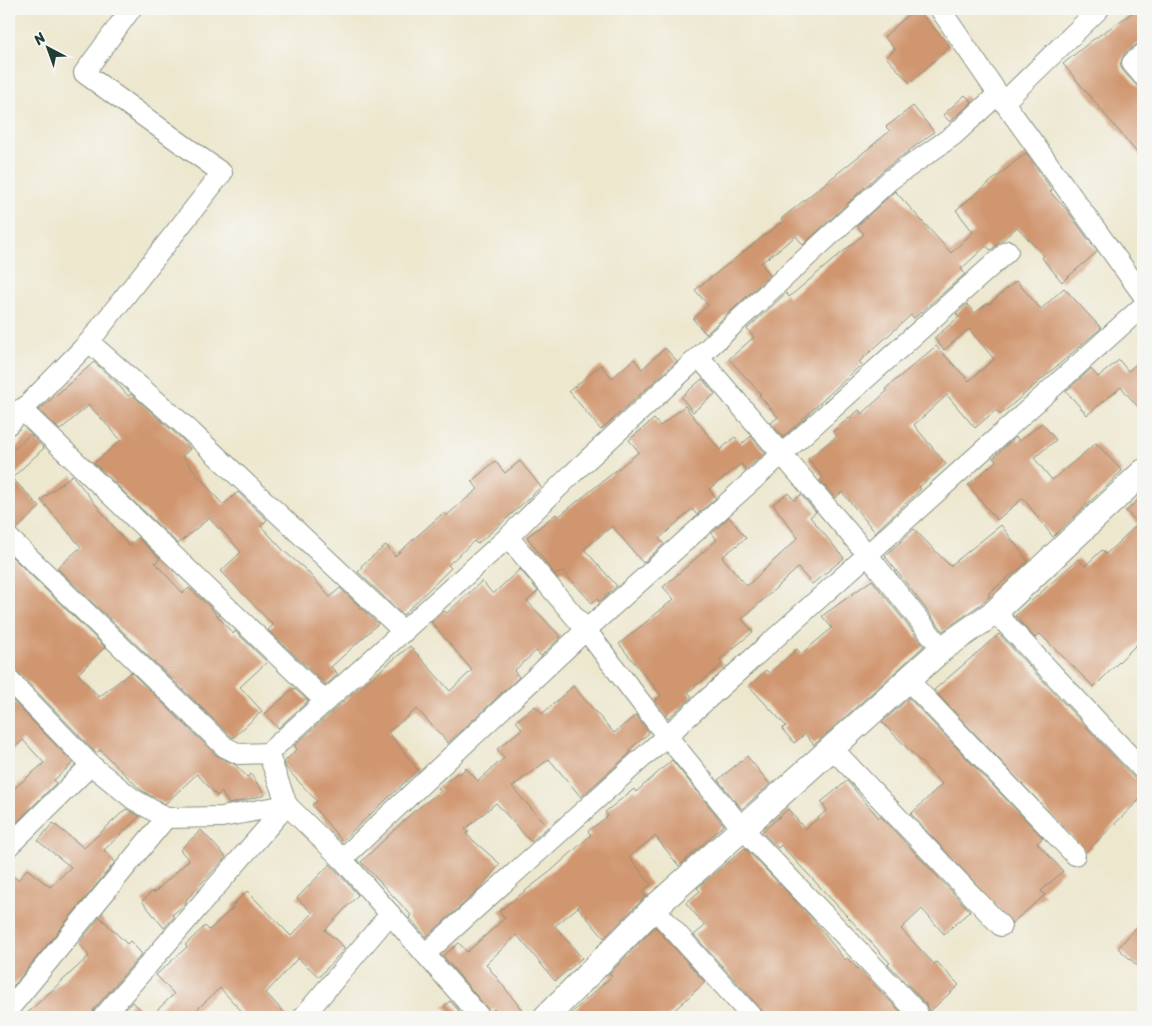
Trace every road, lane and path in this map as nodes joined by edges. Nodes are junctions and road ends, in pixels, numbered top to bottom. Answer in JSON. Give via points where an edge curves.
{"nodes":[{"id":1,"x":131,"y":9,"type":"edge"},
{"id":2,"x":940,"y":9,"type":"edge"},
{"id":3,"x":1099,"y":9,"type":"edge"},
{"id":4,"x":1143,"y":54,"type":"edge"},
{"id":5,"x":1143,"y":76,"type":"edge"},
{"id":6,"x":1001,"y":98,"type":"junction"},
{"id":7,"x":1008,"y":251,"type":"dead end"},
{"id":8,"x":1143,"y":295,"type":"edge"},
{"id":9,"x":1143,"y":306,"type":"edge"},
{"id":10,"x":89,"y":342,"type":"junction"},
{"id":11,"x":699,"y":357,"type":"junction"},
{"id":12,"x":15,"y":417,"type":"edge"},
{"id":13,"x":781,"y":455,"type":"junction"},
{"id":14,"x":1143,"y":472,"type":"edge"},
{"id":15,"x":508,"y":537,"type":"junction"},
{"id":16,"x":9,"y":538,"type":"edge"},
{"id":17,"x":867,"y":554,"type":"junction"},
{"id":18,"x":995,"y":612,"type":"junction"},
{"id":19,"x":586,"y":630,"type":"junction"},
{"id":20,"x":404,"y":632,"type":"junction"},
{"id":21,"x":942,"y":649,"type":"junction"},
{"id":22,"x":908,"y":680,"type":"junction"},
{"id":23,"x":9,"y":681,"type":"edge"},
{"id":24,"x":325,"y":701,"type":"junction"},
{"id":25,"x":666,"y":736,"type":"junction"},
{"id":26,"x":832,"y":748,"type":"junction"},
{"id":27,"x":268,"y":753,"type":"junction"},
{"id":28,"x":91,"y":765,"type":"junction"},
{"id":29,"x":1143,"y":770,"type":"edge"},
{"id":30,"x":287,"y":805,"type":"junction"},
{"id":31,"x":166,"y":818,"type":"junction"},
{"id":32,"x":742,"y":828,"type":"junction"},
{"id":33,"x":9,"y":846,"type":"edge"},
{"id":34,"x":1075,"y":856,"type":"dead end"},
{"id":35,"x":342,"y":859,"type":"junction"},
{"id":36,"x":654,"y":908,"type":"junction"},
{"id":37,"x":390,"y":914,"type":"junction"},
{"id":38,"x":1001,"y":926,"type":"dead end"},
{"id":39,"x":425,"y":954,"type":"junction"},
{"id":40,"x":9,"y":1009,"type":"edge"},
{"id":41,"x":917,"y":1012,"type":"dead end"},
{"id":42,"x":103,"y":1017,"type":"edge"},
{"id":43,"x":303,"y":1017,"type":"edge"},
{"id":44,"x":480,"y":1017,"type":"edge"},
{"id":45,"x":546,"y":1017,"type":"edge"},
{"id":46,"x":752,"y":1017,"type":"edge"}],
"edges":[{"from":1,"to":10,"type":"street","via":[[84,73],[222,173]]},
{"from":2,"to":6,"type":"street"},
{"from":3,"to":6,"type":"street"},
{"from":4,"to":5,"type":"street","via":[[1132,63]]},
{"from":6,"to":8,"type":"street"},
{"from":6,"to":11,"type":"street","via":[[890,180]]},
{"from":7,"to":13,"type":"street"},
{"from":9,"to":17,"type":"street"},
{"from":10,"to":12,"type":"street"},
{"from":10,"to":20,"type":"street","via":[[185,426]]},
{"from":11,"to":13,"type":"street"},
{"from":11,"to":15,"type":"street"},
{"from":12,"to":24,"type":"street"},
{"from":13,"to":17,"type":"street"},
{"from":13,"to":19,"type":"street"},
{"from":14,"to":18,"type":"street"},
{"from":15,"to":19,"type":"street"},
{"from":15,"to":20,"type":"street"},
{"from":16,"to":27,"type":"street","via":[[225,747],[239,754]]},
{"from":17,"to":21,"type":"street"},
{"from":17,"to":25,"type":"street"},
{"from":18,"to":21,"type":"street"},
{"from":18,"to":29,"type":"street"},
{"from":19,"to":25,"type":"street"},
{"from":19,"to":35,"type":"street"},
{"from":20,"to":24,"type":"street"},
{"from":21,"to":22,"type":"street"},
{"from":22,"to":26,"type":"street"},
{"from":22,"to":34,"type":"street"},
{"from":23,"to":28,"type":"street"},
{"from":24,"to":27,"type":"street"},
{"from":25,"to":32,"type":"street"},
{"from":25,"to":39,"type":"street"},
{"from":26,"to":32,"type":"street"},
{"from":26,"to":38,"type":"street"},
{"from":27,"to":30,"type":"street"},
{"from":28,"to":31,"type":"street","via":[[133,799]]},
{"from":28,"to":33,"type":"street"},
{"from":30,"to":31,"type":"street","via":[[222,817]]},
{"from":30,"to":35,"type":"street"},
{"from":30,"to":42,"type":"street"},
{"from":31,"to":40,"type":"street"},
{"from":32,"to":36,"type":"street"},
{"from":32,"to":41,"type":"street"},
{"from":35,"to":37,"type":"street"},
{"from":36,"to":45,"type":"street"},
{"from":36,"to":46,"type":"street"},
{"from":37,"to":39,"type":"street"},
{"from":37,"to":43,"type":"street"},
{"from":39,"to":44,"type":"street"}]}
